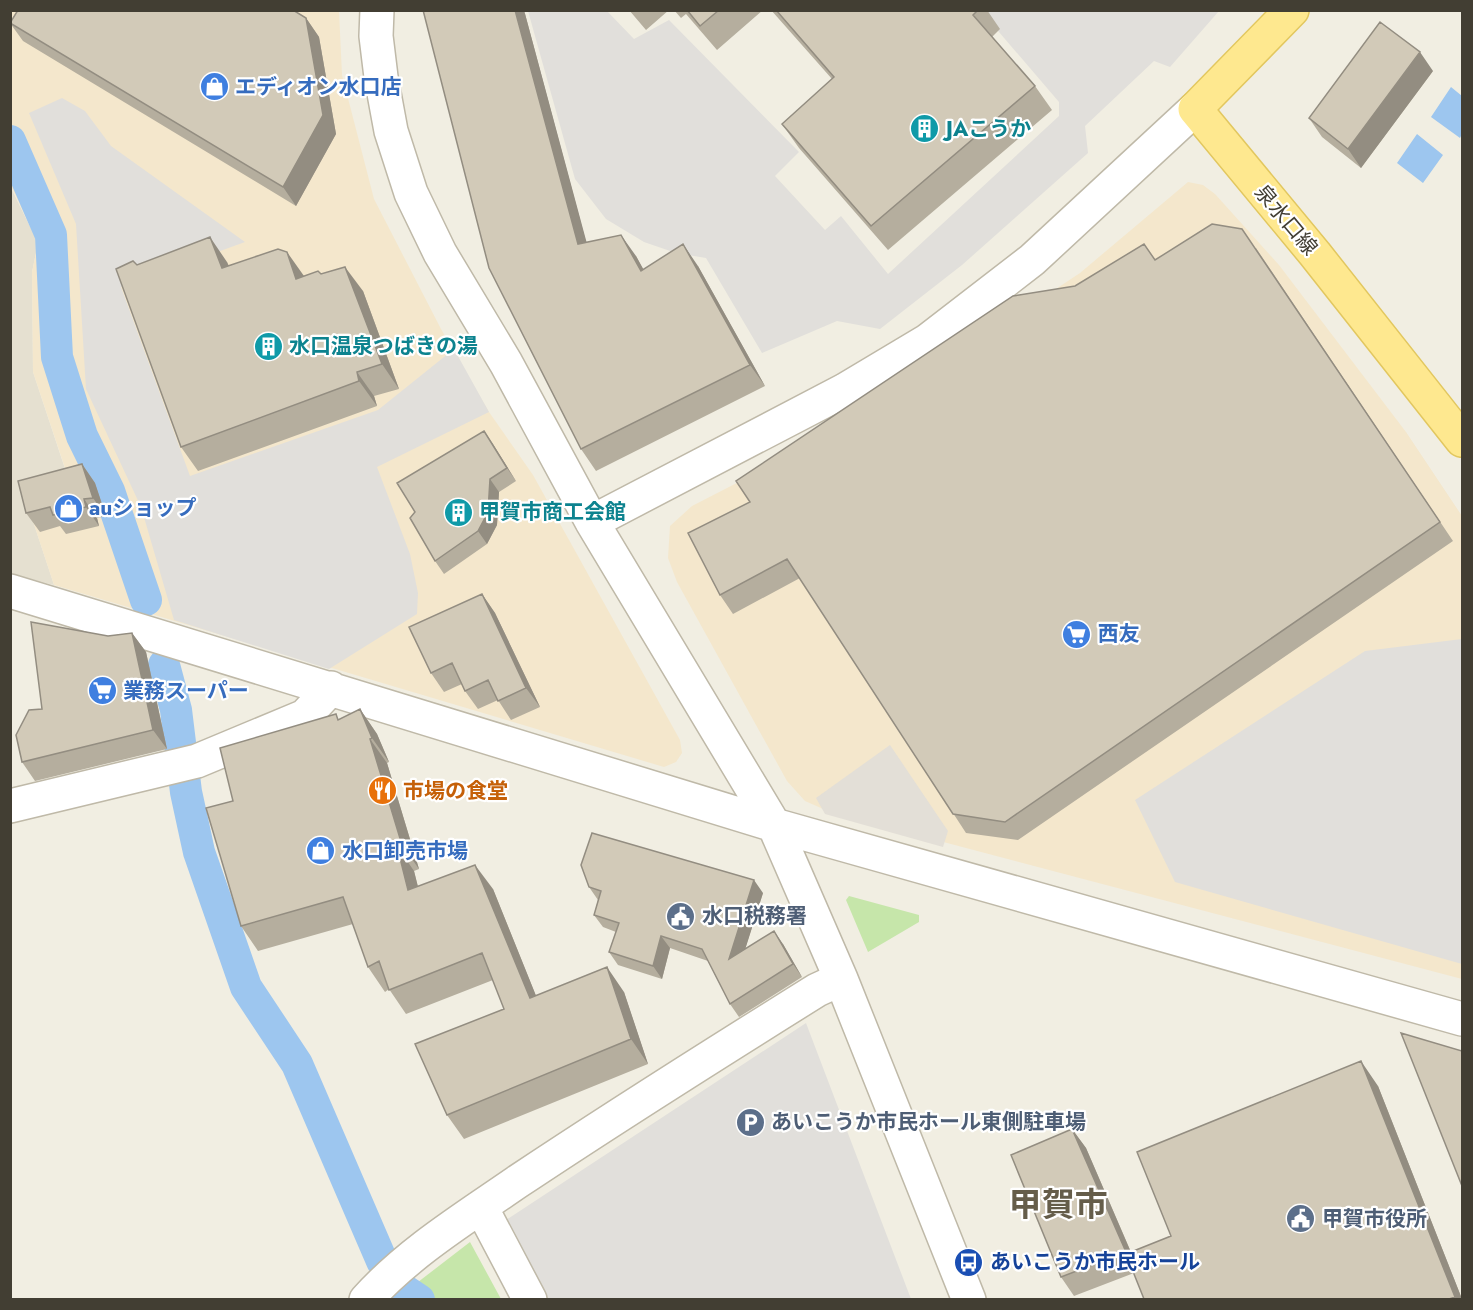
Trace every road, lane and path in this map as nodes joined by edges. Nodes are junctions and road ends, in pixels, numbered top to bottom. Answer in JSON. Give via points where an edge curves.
{"nodes":[{"id":1,"x":377,"y":10,"type":"edge"},
{"id":2,"x":1292,"y":10,"type":"edge"},
{"id":3,"x":1195,"y":109,"type":"junction"},
{"id":4,"x":1462,"y":440,"type":"edge"},
{"id":5,"x":592,"y":522,"type":"junction"},
{"id":6,"x":10,"y":591,"type":"edge"},
{"id":7,"x":331,"y":688,"type":"junction"},
{"id":8,"x":10,"y":806,"type":"edge"},
{"id":9,"x":774,"y":825,"type":"junction"},
{"id":10,"x":841,"y":980,"type":"junction"},
{"id":11,"x":1462,"y":1019,"type":"edge"},
{"id":12,"x":481,"y":1207,"type":"junction"},
{"id":13,"x":380,"y":1284,"type":"edge"},
{"id":14,"x":530,"y":1299,"type":"edge"},
{"id":15,"x":969,"y":1299,"type":"edge"}],
"edges":[{"from":1,"to":5,"type":"street","via":[[376,36],[387,110],[411,193],[440,253],[506,363]]},
{"from":2,"to":3,"type":"main road"},
{"from":3,"to":4,"type":"main road","name":"泉水口線"},
{"from":3,"to":5,"type":"street","via":[[1032,260],[927,341],[845,390]]},
{"from":5,"to":9,"type":"street"},
{"from":6,"to":7,"type":"street"},
{"from":7,"to":8,"type":"street","via":[[305,716],[182,765]]},
{"from":7,"to":9,"type":"street"},
{"from":9,"to":10,"type":"street"},
{"from":9,"to":11,"type":"street"},
{"from":10,"to":12,"type":"street","via":[[817,990],[628,1108]]},
{"from":10,"to":15,"type":"street"},
{"from":12,"to":13,"type":"street"},
{"from":12,"to":14,"type":"street"}]}
